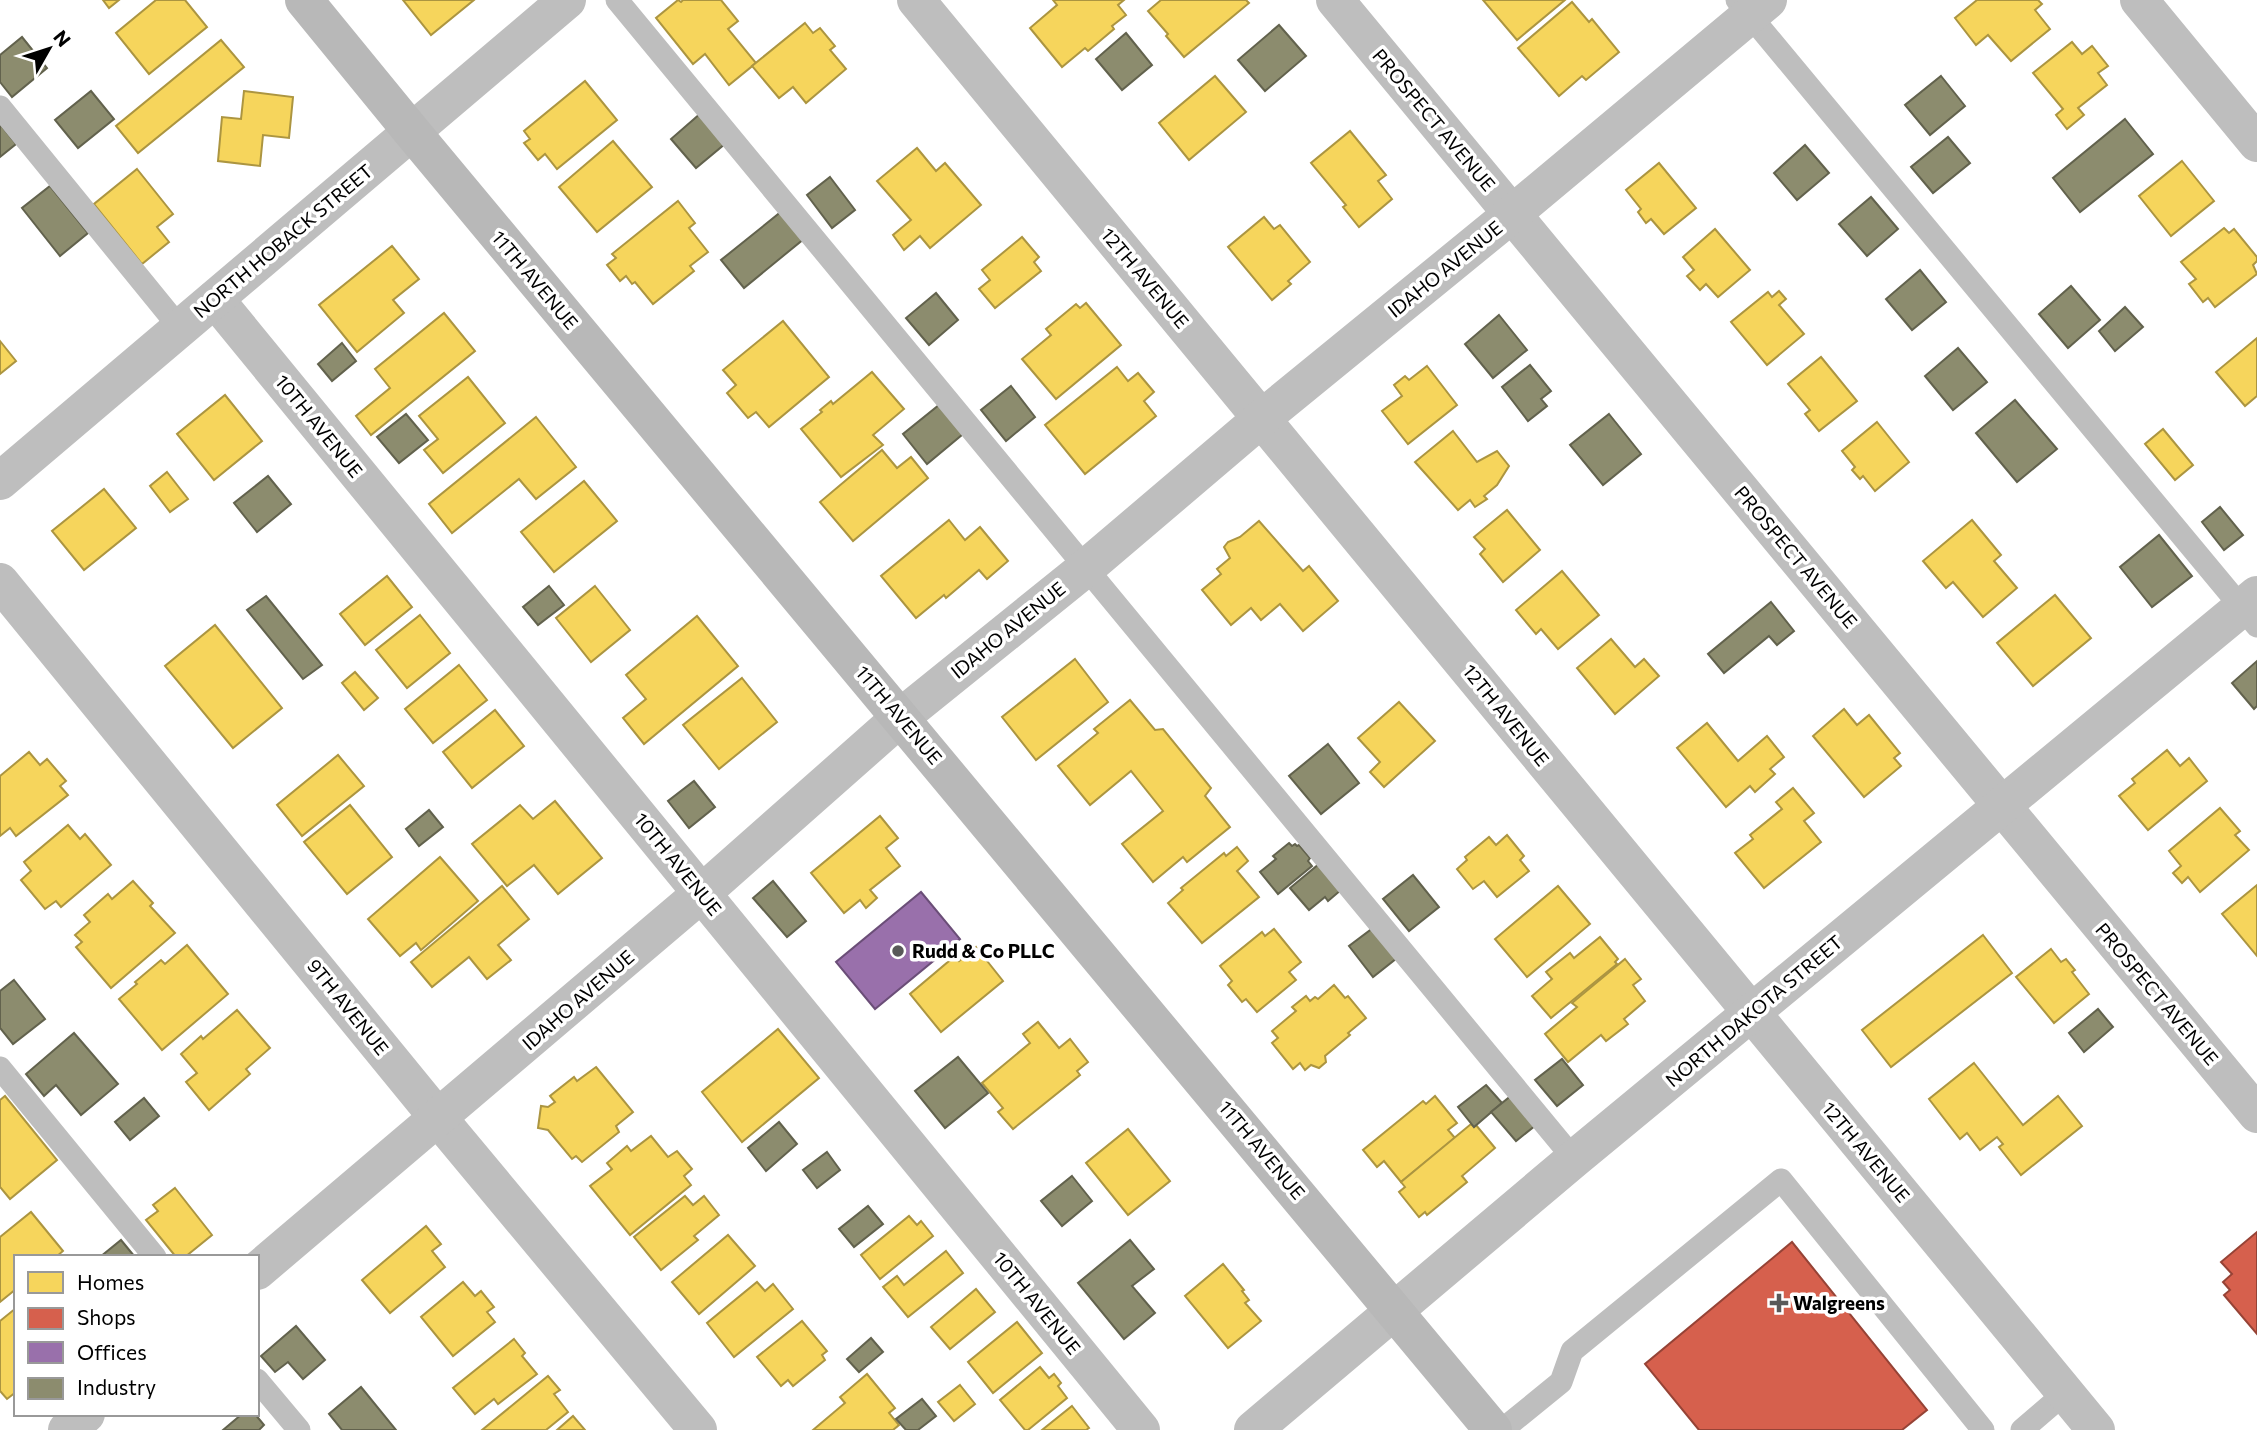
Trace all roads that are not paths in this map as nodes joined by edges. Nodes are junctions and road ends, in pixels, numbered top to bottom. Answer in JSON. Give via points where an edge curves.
{"nodes":[{"id":1,"x":304,"y":0,"type":"edge"},
{"id":2,"x":567,"y":0,"type":"edge"},
{"id":3,"x":617,"y":0,"type":"edge"},
{"id":4,"x":916,"y":0,"type":"edge"},
{"id":5,"x":1335,"y":0,"type":"edge"},
{"id":6,"x":2139,"y":0,"type":"edge"},
{"id":7,"x":1752,"y":5,"type":"edge"},
{"id":8,"x":0,"y":107,"type":"edge"},
{"id":9,"x":412,"y":132,"type":"junction"},
{"id":10,"x":2257,"y":143,"type":"edge"},
{"id":11,"x":1512,"y":214,"type":"junction"},
{"id":12,"x":215,"y":299,"type":"junction"},
{"id":13,"x":180,"y":328,"type":"junction"},
{"id":14,"x":1261,"y":419,"type":"junction"},
{"id":15,"x":0,"y":481,"type":"edge"},
{"id":16,"x":1087,"y":567,"type":"junction"},
{"id":17,"x":0,"y":582,"type":"edge"},
{"id":18,"x":2252,"y":610,"type":"edge"},
{"id":19,"x":901,"y":717,"type":"junction"},
{"id":20,"x":2001,"y":805,"type":"junction"},
{"id":21,"x":702,"y":893,"type":"junction"},
{"id":22,"x":1751,"y":1013,"type":"junction"},
{"id":23,"x":0,"y":1068,"type":"edge"},
{"id":24,"x":2257,"y":1114,"type":"edge"},
{"id":25,"x":439,"y":1119,"type":"junction"},
{"id":26,"x":1574,"y":1159,"type":"junction"},
{"id":27,"x":153,"y":1255,"type":"edge"},
{"id":28,"x":259,"y":1269,"type":"edge"},
{"id":29,"x":1395,"y":1310,"type":"junction"},
{"id":30,"x":259,"y":1382,"type":"edge"},
{"id":31,"x":2065,"y":1393,"type":"junction"},
{"id":32,"x":84,"y":1416,"type":"edge"},
{"id":33,"x":67,"y":1430,"type":"edge"},
{"id":34,"x":299,"y":1430,"type":"edge"},
{"id":35,"x":698,"y":1430,"type":"edge"},
{"id":36,"x":1141,"y":1430,"type":"edge"},
{"id":37,"x":1253,"y":1430,"type":"edge"},
{"id":38,"x":1493,"y":1430,"type":"edge"},
{"id":39,"x":1502,"y":1430,"type":"edge"},
{"id":40,"x":1983,"y":1430,"type":"edge"},
{"id":41,"x":2022,"y":1430,"type":"edge"},
{"id":42,"x":2096,"y":1430,"type":"edge"}],
"edges":[{"from":1,"to":9,"type":"main road","name":"11TH AVENUE"},
{"from":2,"to":9,"type":"street","name":"NORTH HOBACK STREET"},
{"from":3,"to":16,"type":"lane"},
{"from":4,"to":14,"type":"street","name":"12TH AVENUE"},
{"from":5,"to":11,"type":"street","name":"PROSPECT AVENUE"},
{"from":6,"to":10,"type":"street"},
{"from":7,"to":11,"type":"street","name":"IDAHO AVENUE"},
{"from":7,"to":18,"type":"lane"},
{"from":8,"to":13,"type":"lane"},
{"from":9,"to":12,"type":"street","name":"NORTH HOBACK STREET"},
{"from":9,"to":19,"type":"main road","name":"11TH AVENUE"},
{"from":11,"to":14,"type":"street","name":"IDAHO AVENUE"},
{"from":11,"to":20,"type":"street","name":"PROSPECT AVENUE"},
{"from":12,"to":13,"type":"street","name":"NORTH HOBACK STREET"},
{"from":12,"to":21,"type":"street","name":"10TH AVENUE"},
{"from":13,"to":15,"type":"street","name":"NORTH HOBACK STREET"},
{"from":14,"to":16,"type":"street","name":"IDAHO AVENUE"},
{"from":14,"to":22,"type":"street","name":"12TH AVENUE"},
{"from":16,"to":19,"type":"street","name":"IDAHO AVENUE"},
{"from":16,"to":26,"type":"lane"},
{"from":17,"to":25,"type":"street","name":"9TH AVENUE"},
{"from":18,"to":20,"type":"street","name":"NORTH DAKOTA STREET"},
{"from":19,"to":21,"type":"street","name":"IDAHO AVENUE"},
{"from":19,"to":29,"type":"main road","name":"11TH AVENUE"},
{"from":20,"to":22,"type":"street","name":"NORTH DAKOTA STREET"},
{"from":20,"to":24,"type":"street","name":"PROSPECT AVENUE"},
{"from":21,"to":25,"type":"street","name":"IDAHO AVENUE"},
{"from":21,"to":36,"type":"street","name":"10TH AVENUE"},
{"from":22,"to":26,"type":"street","name":"NORTH DAKOTA STREET"},
{"from":22,"to":31,"type":"street","name":"12TH AVENUE"},
{"from":23,"to":27,"type":"lane"},
{"from":25,"to":28,"type":"street","name":"IDAHO AVENUE"},
{"from":25,"to":35,"type":"street","name":"9TH AVENUE"},
{"from":26,"to":29,"type":"street","name":"NORTH DAKOTA STREET"},
{"from":29,"to":37,"type":"street","name":"NORTH DAKOTA STREET"},
{"from":29,"to":38,"type":"main road","name":"11TH AVENUE"},
{"from":30,"to":34,"type":"lane"},
{"from":31,"to":41,"type":"lane"},
{"from":31,"to":42,"type":"street","name":"12TH AVENUE"},
{"from":32,"to":33,"type":"street"},
{"from":39,"to":40,"type":"lane","via":[[1561,1382],[1572,1351],[1781,1180]]}]}
